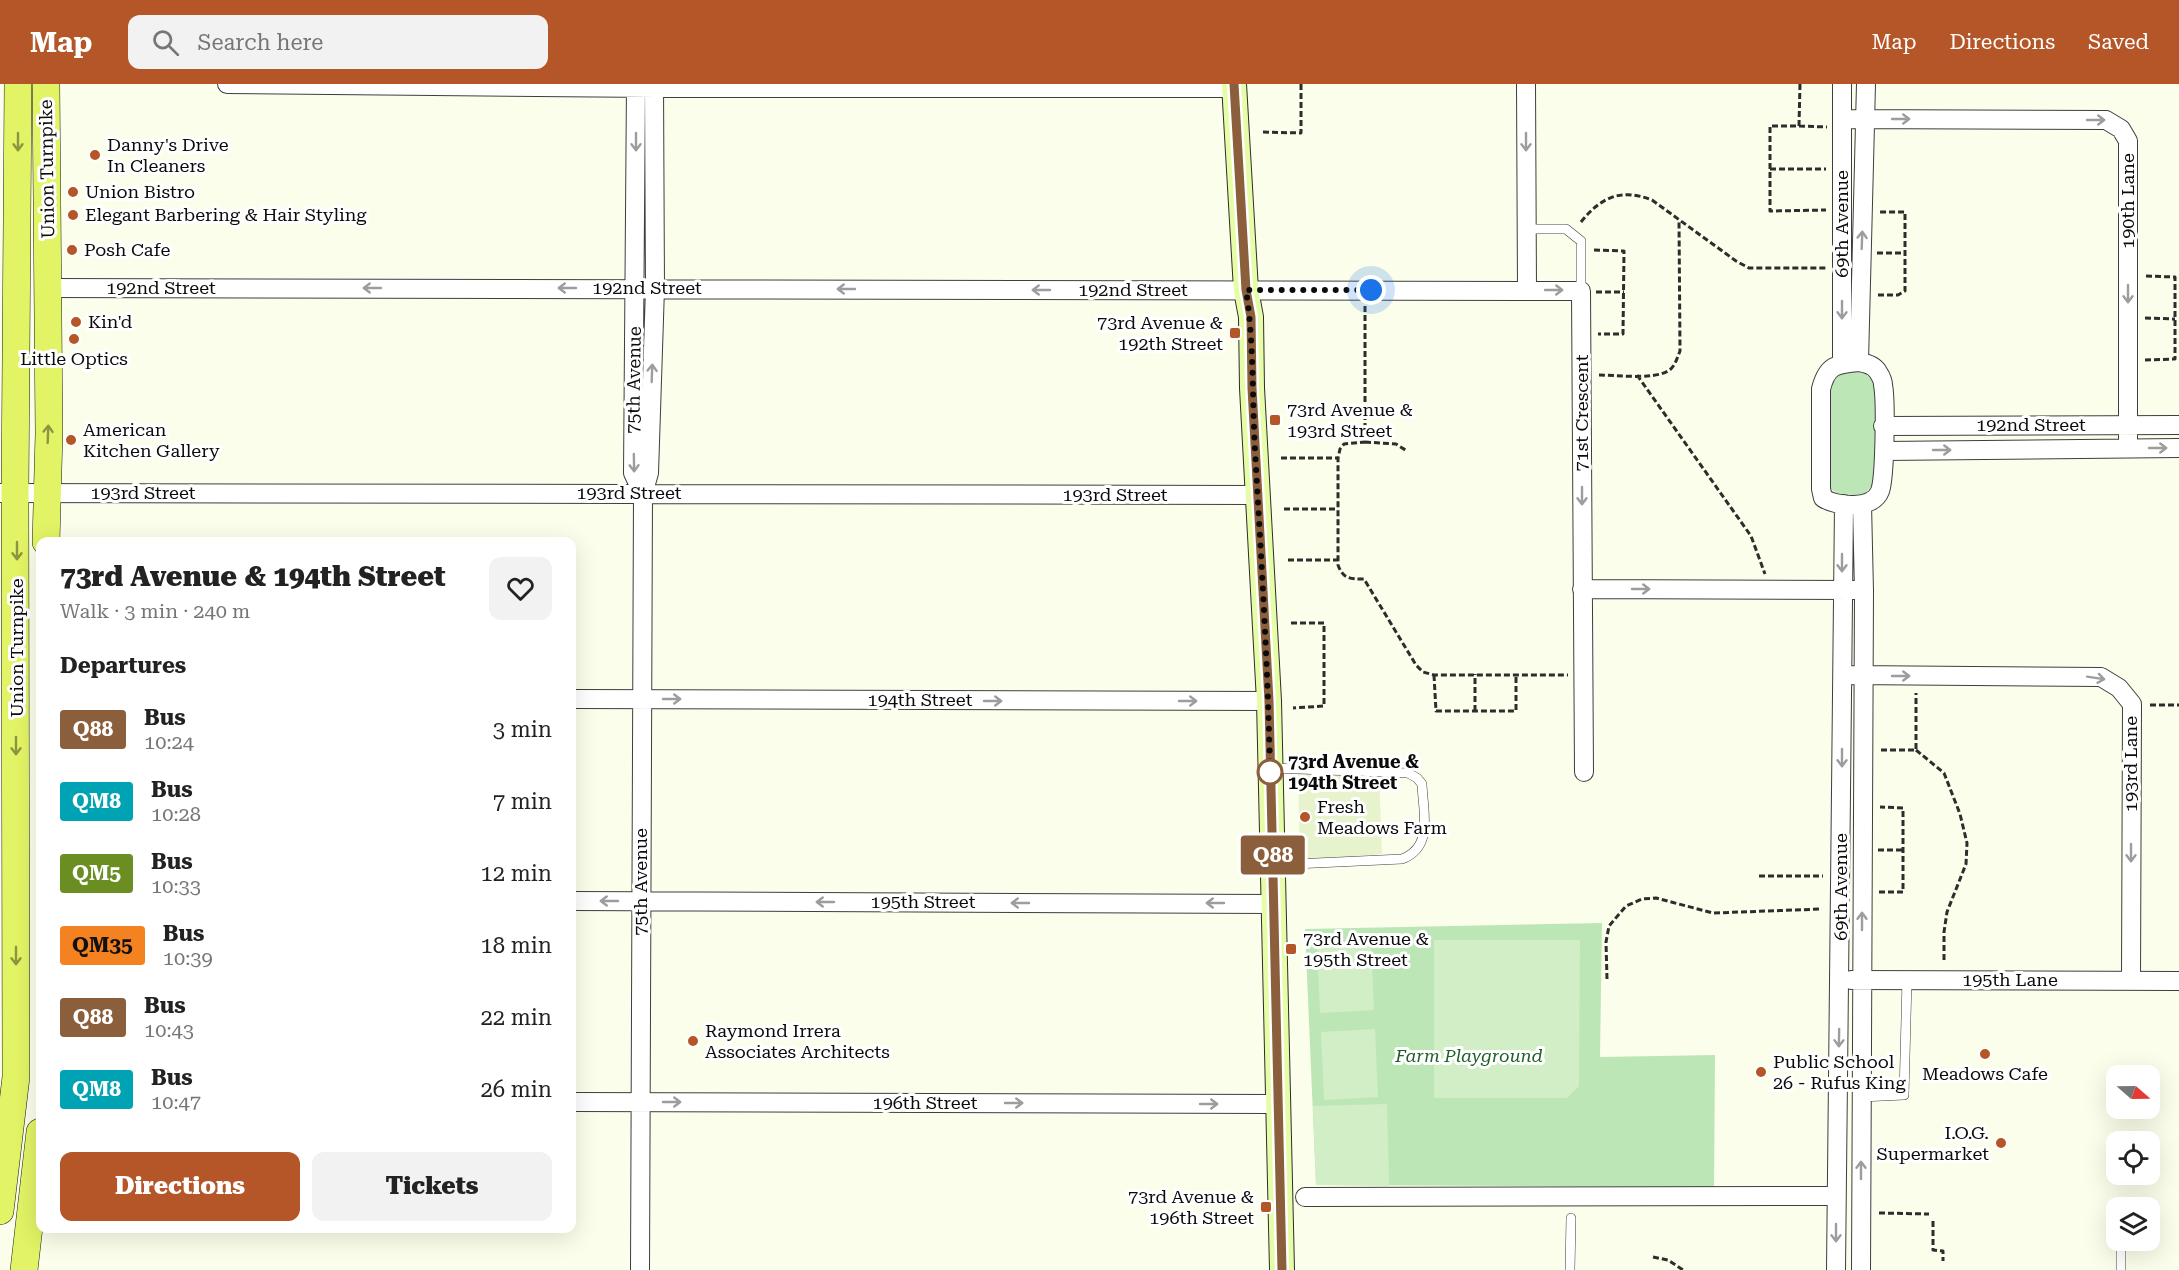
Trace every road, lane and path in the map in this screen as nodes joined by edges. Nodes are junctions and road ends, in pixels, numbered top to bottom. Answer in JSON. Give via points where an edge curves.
{"nodes":[{"id":1,"x":17,"y":84,"type":"edge"},
{"id":2,"x":45,"y":84,"type":"edge"},
{"id":3,"x":60,"y":84,"type":"edge"},
{"id":4,"x":227,"y":84,"type":"edge"},
{"id":5,"x":1301,"y":84,"type":"edge"},
{"id":6,"x":1526,"y":84,"type":"edge"},
{"id":7,"x":1800,"y":84,"type":"edge"},
{"id":8,"x":1842,"y":84,"type":"edge"},
{"id":9,"x":1866,"y":84,"type":"edge"},
{"id":10,"x":645,"y":85,"type":"edge"},
{"id":11,"x":0,"y":86,"type":"edge"},
{"id":12,"x":1234,"y":86,"type":"edge"},
{"id":13,"x":1866,"y":119,"type":"junction"},
{"id":14,"x":1835,"y":123,"type":"junction"},
{"id":15,"x":1799,"y":126,"type":"junction"},
{"id":16,"x":1263,"y":132,"type":"dead end"},
{"id":17,"x":1827,"y":168,"type":"dead end"},
{"id":18,"x":1770,"y":169,"type":"junction"},
{"id":19,"x":1827,"y":210,"type":"dead end"},
{"id":20,"x":1877,"y":212,"type":"dead end"},
{"id":21,"x":1679,"y":220,"type":"junction"},
{"id":22,"x":1581,"y":222,"type":"dead end"},
{"id":23,"x":1526,"y":229,"type":"junction"},
{"id":24,"x":1594,"y":250,"type":"dead end"},
{"id":25,"x":1876,"y":253,"type":"dead end"},
{"id":26,"x":1905,"y":253,"type":"junction"},
{"id":27,"x":1826,"y":268,"type":"dead end"},
{"id":28,"x":2145,"y":276,"type":"dead end"},
{"id":29,"x":9,"y":288,"type":"edge"},
{"id":30,"x":48,"y":288,"type":"junction"},
{"id":31,"x":635,"y":288,"type":"junction"},
{"id":32,"x":655,"y":288,"type":"junction"},
{"id":33,"x":1246,"y":290,"type":"junction"},
{"id":34,"x":1527,"y":290,"type":"junction"},
{"id":35,"x":1588,"y":291,"type":"junction"},
{"id":36,"x":1624,"y":292,"type":"junction"},
{"id":37,"x":1876,"y":295,"type":"dead end"},
{"id":38,"x":1365,"y":304,"type":"dead end"},
{"id":39,"x":2145,"y":318,"type":"dead end"},
{"id":40,"x":2175,"y":319,"type":"junction"},
{"id":41,"x":1595,"y":334,"type":"dead end"},
{"id":42,"x":2145,"y":360,"type":"dead end"},
{"id":43,"x":1850,"y":362,"type":"junction"},
{"id":44,"x":1595,"y":375,"type":"dead end"},
{"id":45,"x":1636,"y":375,"type":"junction"},
{"id":46,"x":2128,"y":425,"type":"junction"},
{"id":47,"x":2179,"y":425,"type":"edge"},
{"id":48,"x":1883,"y":426,"type":"junction"},
{"id":49,"x":1365,"y":442,"type":"junction"},
{"id":50,"x":2128,"y":448,"type":"junction"},
{"id":51,"x":2179,"y":448,"type":"edge"},
{"id":52,"x":1407,"y":451,"type":"dead end"},
{"id":53,"x":1884,"y":451,"type":"junction"},
{"id":54,"x":1281,"y":458,"type":"dead end"},
{"id":55,"x":1338,"y":458,"type":"junction"},
{"id":56,"x":46,"y":492,"type":"junction"},
{"id":57,"x":8,"y":493,"type":"edge"},
{"id":58,"x":643,"y":494,"type":"junction"},
{"id":59,"x":1258,"y":495,"type":"junction"},
{"id":60,"x":1853,"y":504,"type":"junction"},
{"id":61,"x":1284,"y":509,"type":"dead end"},
{"id":62,"x":1338,"y":509,"type":"junction"},
{"id":63,"x":46,"y":537,"type":"edge"},
{"id":64,"x":1288,"y":560,"type":"dead end"},
{"id":65,"x":1338,"y":560,"type":"junction"},
{"id":66,"x":1767,"y":577,"type":"dead end"},
{"id":67,"x":1582,"y":589,"type":"junction"},
{"id":68,"x":1842,"y":590,"type":"junction"},
{"id":69,"x":1864,"y":591,"type":"junction"},
{"id":70,"x":1291,"y":623,"type":"dead end"},
{"id":71,"x":1475,"y":674,"type":"junction"},
{"id":72,"x":1516,"y":674,"type":"junction"},
{"id":73,"x":1434,"y":675,"type":"junction"},
{"id":74,"x":1569,"y":675,"type":"dead end"},
{"id":75,"x":1843,"y":675,"type":"junction"},
{"id":76,"x":1862,"y":675,"type":"junction"},
{"id":77,"x":1916,"y":689,"type":"dead end"},
{"id":78,"x":576,"y":699,"type":"edge"},
{"id":79,"x":642,"y":699,"type":"junction"},
{"id":80,"x":1269,"y":701,"type":"junction"},
{"id":81,"x":2148,"y":705,"type":"dead end"},
{"id":82,"x":2179,"y":705,"type":"edge"},
{"id":83,"x":1293,"y":708,"type":"dead end"},
{"id":84,"x":1475,"y":711,"type":"junction"},
{"id":85,"x":1876,"y":750,"type":"dead end"},
{"id":86,"x":1916,"y":750,"type":"junction"},
{"id":87,"x":1270,"y":767,"type":"junction"},
{"id":88,"x":1584,"y":772,"type":"dead end"},
{"id":89,"x":1875,"y":807,"type":"dead end"},
{"id":90,"x":1875,"y":850,"type":"dead end"},
{"id":91,"x":1904,"y":850,"type":"junction"},
{"id":92,"x":1273,"y":865,"type":"junction"},
{"id":93,"x":1759,"y":876,"type":"dead end"},
{"id":94,"x":1823,"y":876,"type":"dead end"},
{"id":95,"x":1875,"y":892,"type":"dead end"},
{"id":96,"x":576,"y":901,"type":"edge"},
{"id":97,"x":641,"y":901,"type":"junction"},
{"id":98,"x":1274,"y":904,"type":"junction"},
{"id":99,"x":1822,"y":909,"type":"dead end"},
{"id":100,"x":1944,"y":962,"type":"dead end"},
{"id":101,"x":1607,"y":979,"type":"dead end"},
{"id":102,"x":1840,"y":980,"type":"junction"},
{"id":103,"x":1862,"y":980,"type":"junction"},
{"id":104,"x":1907,"y":980,"type":"junction"},
{"id":105,"x":2131,"y":980,"type":"junction"},
{"id":106,"x":2179,"y":981,"type":"edge"},
{"id":107,"x":1861,"y":1096,"type":"junction"},
{"id":108,"x":576,"y":1102,"type":"edge"},
{"id":109,"x":641,"y":1102,"type":"junction"},
{"id":110,"x":1279,"y":1104,"type":"junction"},
{"id":111,"x":36,"y":1166,"type":"edge"},
{"id":112,"x":1836,"y":1196,"type":"junction"},
{"id":113,"x":1305,"y":1197,"type":"dead end"},
{"id":114,"x":0,"y":1212,"type":"edge"},
{"id":115,"x":1874,"y":1213,"type":"dead end"},
{"id":116,"x":1929,"y":1214,"type":"dead end"},
{"id":117,"x":1571,"y":1218,"type":"dead end"},
{"id":118,"x":1933,"y":1221,"type":"dead end"},
{"id":119,"x":2121,"y":1251,"type":"edge"},
{"id":120,"x":1653,"y":1257,"type":"dead end"},
{"id":121,"x":1943,"y":1261,"type":"dead end"},
{"id":122,"x":24,"y":1270,"type":"edge"},
{"id":123,"x":640,"y":1270,"type":"edge"},
{"id":124,"x":1282,"y":1270,"type":"edge"},
{"id":125,"x":1570,"y":1270,"type":"edge"},
{"id":126,"x":1683,"y":1270,"type":"edge"},
{"id":127,"x":1836,"y":1270,"type":"edge"},
{"id":128,"x":1861,"y":1270,"type":"edge"},
{"id":129,"x":2121,"y":1270,"type":"edge"}],
"edges":[{"from":1,"to":11,"type":"street"},
{"from":1,"to":29,"type":"main road","name":"Union Turnpike","one_way":true},
{"from":2,"to":3,"type":"street"},
{"from":2,"to":30,"type":"main road","name":"Union Turnpike"},
{"from":4,"to":10,"type":"street"},
{"from":5,"to":16,"type":"path","via":[[1301,133]]},
{"from":6,"to":23,"type":"street","one_way":true},
{"from":7,"to":15,"type":"path"},
{"from":8,"to":14,"type":"street","name":"69th Avenue"},
{"from":9,"to":13,"type":"street","name":"69th Avenue"},
{"from":10,"to":12,"type":"street"},
{"from":10,"to":31,"type":"street","name":"75th Avenue","one_way":true},
{"from":10,"to":32,"type":"street","name":"75th Avenue"},
{"from":12,"to":33,"type":"street"},
{"from":13,"to":14,"type":"street","name":"190th Lane"},
{"from":43,"to":13,"type":"street","name":"69th Avenue","one_way":true},
{"from":13,"to":46,"type":"street","name":"190th Lane","one_way":true,"via":[[2106,120],[2121,129],[2128,141]]},
{"from":14,"to":15,"type":"path"},
{"from":14,"to":43,"type":"street","name":"69th Avenue","one_way":true},
{"from":15,"to":18,"type":"path","via":[[1770,126]]},
{"from":17,"to":18,"type":"path"},
{"from":18,"to":19,"type":"path","via":[[1770,211]]},
{"from":20,"to":26,"type":"path","via":[[1905,212]]},
{"from":21,"to":22,"type":"path","via":[[1637,194],[1607,198]]},
{"from":21,"to":27,"type":"path","via":[[1749,268]]},
{"from":21,"to":45,"type":"path","via":[[1680,351],[1676,363],[1667,371],[1652,376]]},
{"from":23,"to":34,"type":"street"},
{"from":23,"to":35,"type":"lane","via":[[1566,229],[1581,241]]},
{"from":24,"to":36,"type":"path","via":[[1624,251]]},
{"from":25,"to":26,"type":"path"},
{"from":26,"to":37,"type":"path","via":[[1905,291]]},
{"from":28,"to":40,"type":"path","via":[[2175,277]]},
{"from":29,"to":57,"type":"main road","name":"Union Turnpike"},
{"from":31,"to":30,"type":"street","name":"192nd Street","one_way":true},
{"from":56,"to":30,"type":"main road","name":"Union Turnpike","one_way":true},
{"from":31,"to":32,"type":"street","name":"192nd Street"},
{"from":31,"to":58,"type":"street","name":"75th Avenue","one_way":true,"via":[[633,473]]},
{"from":33,"to":32,"type":"street","name":"192nd Street","one_way":true},
{"from":58,"to":32,"type":"street","name":"75th Avenue","one_way":true,"via":[[649,473]]},
{"from":33,"to":34,"type":"street"},
{"from":33,"to":59,"type":"street","via":[[1251,317]]},
{"from":34,"to":35,"type":"street","one_way":true},
{"from":35,"to":36,"type":"path"},
{"from":35,"to":67,"type":"street","name":"71st Crescent","one_way":true},
{"from":36,"to":41,"type":"path","via":[[1623,334]]},
{"from":38,"to":49,"type":"path"},
{"from":39,"to":40,"type":"path"},
{"from":40,"to":42,"type":"path","via":[[2175,358]]},
{"from":43,"to":48,"type":"street","via":[[1869,364],[1878,370],[1883,384]]},
{"from":43,"to":60,"type":"street","via":[[1831,368],[1823,379],[1821,489],[1823,498],[1832,503]]},
{"from":44,"to":45,"type":"path"},
{"from":45,"to":66,"type":"path","via":[[1751,536]]},
{"from":46,"to":47,"type":"street","name":"192nd Street"},
{"from":46,"to":48,"type":"street","name":"192nd Street"},
{"from":46,"to":50,"type":"street","name":"190th Lane"},
{"from":48,"to":53,"type":"street"},
{"from":49,"to":52,"type":"path","via":[[1396,444]]},
{"from":49,"to":55,"type":"path","via":[[1344,444]]},
{"from":50,"to":51,"type":"street","name":"192nd Street","one_way":true},
{"from":53,"to":50,"type":"street","name":"192nd Street","one_way":true},
{"from":53,"to":60,"type":"street","via":[[1880,492],[1874,501]]},
{"from":54,"to":55,"type":"path"},
{"from":55,"to":62,"type":"path"},
{"from":56,"to":57,"type":"street","name":"193rd Street"},
{"from":56,"to":58,"type":"street","name":"193rd Street"},
{"from":56,"to":63,"type":"main road","name":"Union Turnpike"},
{"from":57,"to":114,"type":"main road","name":"Union Turnpike","one_way":true,"via":[[16,1077]]},
{"from":58,"to":59,"type":"street","name":"193rd Street"},
{"from":58,"to":79,"type":"street","name":"75th Avenue"},
{"from":59,"to":80,"type":"street"},
{"from":60,"to":68,"type":"street","name":"69th Avenue","one_way":true},
{"from":60,"to":69,"type":"street","name":"69th Avenue"},
{"from":61,"to":62,"type":"path"},
{"from":62,"to":65,"type":"path"},
{"from":64,"to":65,"type":"path"},
{"from":65,"to":73,"type":"path","via":[[1344,577],[1364,579],[1416,665]]},
{"from":67,"to":68,"type":"street","one_way":true},
{"from":67,"to":88,"type":"street","name":"71st Crescent"},
{"from":68,"to":69,"type":"street"},
{"from":68,"to":75,"type":"street","name":"69th Avenue"},
{"from":69,"to":76,"type":"street","name":"69th Avenue"},
{"from":70,"to":83,"type":"path","via":[[1324,623],[1324,706]]},
{"from":71,"to":72,"type":"path"},
{"from":71,"to":73,"type":"path"},
{"from":71,"to":84,"type":"path"},
{"from":72,"to":74,"type":"path"},
{"from":72,"to":84,"type":"path","via":[[1516,711]]},
{"from":73,"to":84,"type":"path","via":[[1436,711]]},
{"from":75,"to":76,"type":"street","name":"193rd Lane"},
{"from":75,"to":102,"type":"street","name":"69th Avenue","one_way":true},
{"from":103,"to":76,"type":"street","name":"69th Avenue","one_way":true},
{"from":76,"to":105,"type":"street","name":"193rd Lane","one_way":true,"via":[[2101,677],[2119,688],[2132,704]]},
{"from":77,"to":86,"type":"path"},
{"from":78,"to":79,"type":"street","name":"194th Street"},
{"from":79,"to":80,"type":"street","name":"194th Street","one_way":true},
{"from":79,"to":97,"type":"street","name":"75th Avenue"},
{"from":80,"to":87,"type":"street"},
{"from":81,"to":82,"type":"path"},
{"from":85,"to":86,"type":"path"},
{"from":86,"to":100,"type":"path","via":[[1944,773],[1966,836],[1966,864],[1947,912]]},
{"from":87,"to":92,"type":"street"},
{"from":87,"to":92,"type":"lane","via":[[1408,773],[1422,784],[1424,836],[1414,855],[1402,859]]},
{"from":89,"to":91,"type":"path","via":[[1904,808]]},
{"from":90,"to":91,"type":"path"},
{"from":91,"to":95,"type":"path","via":[[1903,892]]},
{"from":92,"to":98,"type":"street"},
{"from":93,"to":94,"type":"path"},
{"from":97,"to":96,"type":"street","name":"195th Street","one_way":true},
{"from":98,"to":97,"type":"street","name":"195th Street","one_way":true},
{"from":97,"to":109,"type":"street","name":"75th Avenue"},
{"from":98,"to":110,"type":"street"},
{"from":99,"to":101,"type":"path","via":[[1713,913],[1656,898],[1642,899],[1626,906],[1609,926]]},
{"from":102,"to":103,"type":"street","name":"195th Lane"},
{"from":102,"to":112,"type":"street","name":"69th Avenue","one_way":true},
{"from":103,"to":104,"type":"street","name":"195th Lane"},
{"from":103,"to":107,"type":"street","name":"69th Avenue"},
{"from":104,"to":105,"type":"street","name":"195th Lane"},
{"from":104,"to":107,"type":"lane","via":[[1904,1095]]},
{"from":105,"to":106,"type":"street","name":"195th Lane"},
{"from":128,"to":107,"type":"street","name":"69th Avenue","one_way":true},
{"from":108,"to":109,"type":"street","name":"196th Street"},
{"from":109,"to":110,"type":"street","name":"196th Street","one_way":true},
{"from":109,"to":123,"type":"street","name":"75th Avenue"},
{"from":110,"to":124,"type":"street"},
{"from":111,"to":122,"type":"main road"},
{"from":112,"to":113,"type":"street"},
{"from":112,"to":127,"type":"street","name":"69th Avenue","one_way":true},
{"from":115,"to":116,"type":"path"},
{"from":117,"to":125,"type":"lane"},
{"from":118,"to":121,"type":"path","via":[[1933,1250],[1943,1251]]},
{"from":119,"to":129,"type":"lane"},
{"from":120,"to":126,"type":"path","via":[[1668,1260]]}]}
